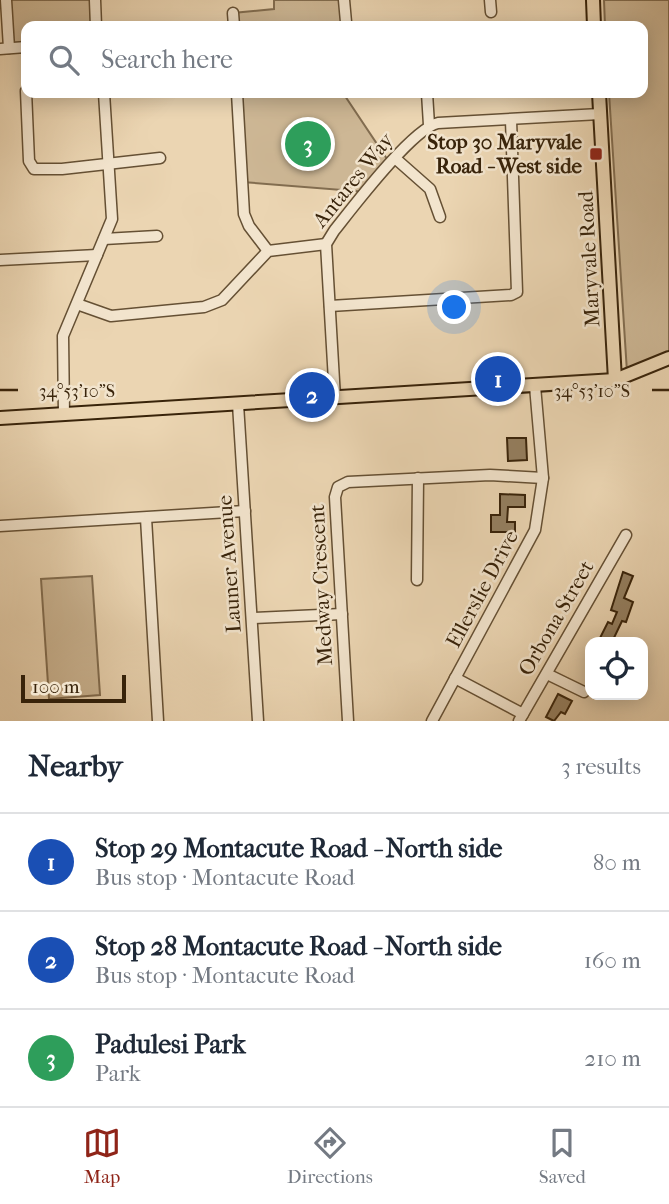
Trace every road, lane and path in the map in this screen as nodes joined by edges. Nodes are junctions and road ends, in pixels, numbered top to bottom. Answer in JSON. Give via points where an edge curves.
{"nodes":[{"id":1,"x":6,"y":0,"type":"edge"},
{"id":2,"x":95,"y":0,"type":"edge"},
{"id":3,"x":344,"y":0,"type":"edge"},
{"id":4,"x":490,"y":0,"type":"edge"},
{"id":5,"x":593,"y":0,"type":"edge"},
{"id":6,"x":491,"y":12,"type":"dead end"},
{"id":7,"x":233,"y":13,"type":"dead end"},
{"id":8,"x":96,"y":21,"type":"edge"},
{"id":9,"x":234,"y":21,"type":"edge"},
{"id":10,"x":346,"y":21,"type":"edge"},
{"id":11,"x":594,"y":21,"type":"edge"},
{"id":12,"x":5,"y":48,"type":"edge"},
{"id":13,"x":26,"y":98,"type":"edge"},
{"id":14,"x":104,"y":98,"type":"edge"},
{"id":15,"x":237,"y":98,"type":"edge"},
{"id":16,"x":427,"y":98,"type":"edge"},
{"id":17,"x":598,"y":98,"type":"edge"},
{"id":18,"x":600,"y":114,"type":"junction"},
{"id":19,"x":510,"y":120,"type":"junction"},
{"id":20,"x":429,"y":125,"type":"junction"},
{"id":21,"x":160,"y":158,"type":"dead end"},
{"id":22,"x":396,"y":159,"type":"junction"},
{"id":23,"x":108,"y":164,"type":"junction"},
{"id":24,"x":440,"y":217,"type":"dead end"},
{"id":25,"x":157,"y":236,"type":"dead end"},
{"id":26,"x":104,"y":239,"type":"junction"},
{"id":27,"x":326,"y":244,"type":"junction"},
{"id":28,"x":268,"y":251,"type":"junction"},
{"id":29,"x":97,"y":255,"type":"junction"},
{"id":30,"x":0,"y":260,"type":"edge"},
{"id":31,"x":77,"y":304,"type":"junction"},
{"id":32,"x":330,"y":306,"type":"junction"},
{"id":33,"x":669,"y":358,"type":"edge"},
{"id":34,"x":615,"y":380,"type":"junction"},
{"id":35,"x":535,"y":386,"type":"junction"},
{"id":36,"x":335,"y":397,"type":"junction"},
{"id":37,"x":238,"y":404,"type":"junction"},
{"id":38,"x":64,"y":415,"type":"junction"},
{"id":39,"x":0,"y":418,"type":"edge"},
{"id":40,"x":418,"y":478,"type":"junction"},
{"id":41,"x":543,"y":478,"type":"junction"},
{"id":42,"x":244,"y":511,"type":"junction"},
{"id":43,"x":146,"y":518,"type":"junction"},
{"id":44,"x":0,"y":526,"type":"edge"},
{"id":45,"x":626,"y":535,"type":"dead end"},
{"id":46,"x":417,"y":580,"type":"dead end"},
{"id":47,"x":342,"y":614,"type":"junction"},
{"id":48,"x":252,"y":618,"type":"junction"},
{"id":49,"x":547,"y":674,"type":"junction"},
{"id":50,"x":455,"y":678,"type":"junction"},
{"id":51,"x":584,"y":692,"type":"dead end"},
{"id":52,"x":521,"y":718,"type":"edge"},
{"id":53,"x":158,"y":721,"type":"edge"},
{"id":54,"x":258,"y":721,"type":"edge"},
{"id":55,"x":348,"y":721,"type":"edge"},
{"id":56,"x":432,"y":721,"type":"edge"}],
"edges":[{"from":1,"to":12,"type":"street"},
{"from":2,"to":8,"type":"street"},
{"from":3,"to":10,"type":"street"},
{"from":4,"to":6,"type":"street"},
{"from":5,"to":11,"type":"main road"},
{"from":7,"to":9,"type":"street"},
{"from":13,"to":23,"type":"street","via":[[29,161],[34,169]]},
{"from":14,"to":23,"type":"street"},
{"from":15,"to":28,"type":"street","via":[[244,214]]},
{"from":16,"to":20,"type":"street"},
{"from":17,"to":18,"type":"main road","name":"Maryvale Road"},
{"from":18,"to":19,"type":"street"},
{"from":18,"to":34,"type":"main road","name":"Maryvale Road"},
{"from":19,"to":20,"type":"street"},
{"from":19,"to":32,"type":"street","via":[[517,292]]},
{"from":20,"to":22,"type":"street","name":"Antares Way"},
{"from":21,"to":23,"type":"street"},
{"from":22,"to":24,"type":"street","via":[[430,188]]},
{"from":22,"to":27,"type":"street","name":"Antares Way"},
{"from":23,"to":26,"type":"street","via":[[112,219]]},
{"from":25,"to":26,"type":"street"},
{"from":26,"to":29,"type":"street"},
{"from":27,"to":28,"type":"street"},
{"from":27,"to":32,"type":"street","name":"Antares Way"},
{"from":28,"to":31,"type":"street","via":[[222,300],[204,307],[111,316]]},
{"from":29,"to":30,"type":"street"},
{"from":29,"to":31,"type":"street"},
{"from":31,"to":38,"type":"street","via":[[62,343]]},
{"from":32,"to":36,"type":"street","name":"Antares Way"},
{"from":33,"to":34,"type":"main road"},
{"from":34,"to":35,"type":"main road"},
{"from":35,"to":36,"type":"main road"},
{"from":35,"to":41,"type":"street","name":"Ellerslie Drive"},
{"from":36,"to":37,"type":"main road"},
{"from":37,"to":38,"type":"main road"},
{"from":37,"to":42,"type":"street","name":"Launer Avenue"},
{"from":38,"to":39,"type":"main road"},
{"from":40,"to":41,"type":"street","name":"Medway Crescent"},
{"from":40,"to":46,"type":"street"},
{"from":40,"to":47,"type":"street","name":"Medway Crescent","via":[[348,482],[335,491]]},
{"from":41,"to":50,"type":"street","name":"Ellerslie Drive","via":[[531,542]]},
{"from":42,"to":43,"type":"street"},
{"from":42,"to":48,"type":"street","name":"Launer Avenue"},
{"from":43,"to":44,"type":"street"},
{"from":43,"to":53,"type":"street"},
{"from":45,"to":49,"type":"street","name":"Orbona Street"},
{"from":47,"to":48,"type":"street"},
{"from":47,"to":55,"type":"street","name":"Medway Crescent"},
{"from":48,"to":54,"type":"street","name":"Launer Avenue"},
{"from":49,"to":51,"type":"street"},
{"from":49,"to":52,"type":"street","name":"Orbona Street"},
{"from":50,"to":52,"type":"street"},
{"from":50,"to":56,"type":"street","name":"Ellerslie Drive"}]}
